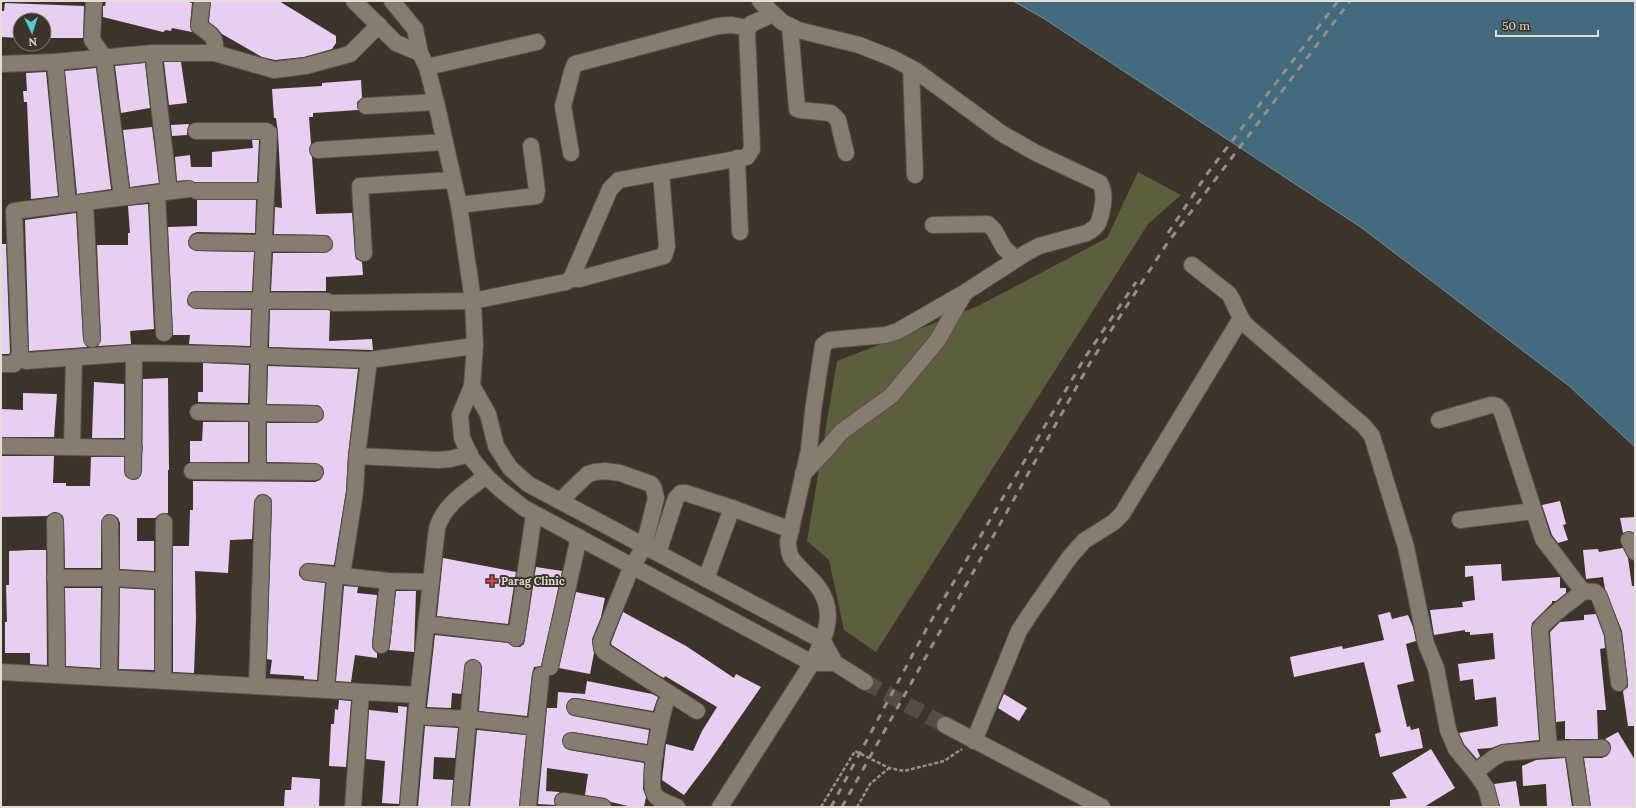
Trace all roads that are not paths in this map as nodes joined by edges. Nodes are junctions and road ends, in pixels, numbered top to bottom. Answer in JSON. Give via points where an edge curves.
{"nodes":[{"id":1,"x":94,"y":1,"type":"edge"},
{"id":2,"x":202,"y":1,"type":"edge"},
{"id":3,"x":354,"y":1,"type":"edge"},
{"id":4,"x":392,"y":1,"type":"edge"},
{"id":5,"x":760,"y":1,"type":"edge"},
{"id":6,"x":774,"y":14,"type":"junction"},
{"id":7,"x":379,"y":25,"type":"junction"},
{"id":8,"x":790,"y":26,"type":"junction"},
{"id":9,"x":748,"y":28,"type":"junction"},
{"id":10,"x":537,"y":42,"type":"dead end"},
{"id":11,"x":153,"y":53,"type":"junction"},
{"id":12,"x":215,"y":53,"type":"junction"},
{"id":13,"x":104,"y":57,"type":"junction"},
{"id":14,"x":423,"y":60,"type":"junction"},
{"id":15,"x":55,"y":62,"type":"junction"},
{"id":16,"x":1,"y":64,"type":"edge"},
{"id":17,"x":911,"y":68,"type":"junction"},
{"id":18,"x":436,"y":102,"type":"junction"},
{"id":19,"x":366,"y":106,"type":"dead end"},
{"id":20,"x":196,"y":131,"type":"dead end"},
{"id":21,"x":445,"y":142,"type":"junction"},
{"id":22,"x":532,"y":146,"type":"dead end"},
{"id":23,"x":318,"y":150,"type":"dead end"},
{"id":24,"x":571,"y":152,"type":"dead end"},
{"id":25,"x":846,"y":154,"type":"dead end"},
{"id":26,"x":737,"y":158,"type":"junction"},
{"id":27,"x":661,"y":173,"type":"junction"},
{"id":28,"x":915,"y":175,"type":"dead end"},
{"id":29,"x":453,"y":180,"type":"junction"},
{"id":30,"x":266,"y":191,"type":"junction"},
{"id":31,"x":163,"y":192,"type":"junction"},
{"id":32,"x":122,"y":197,"type":"junction"},
{"id":33,"x":85,"y":202,"type":"junction"},
{"id":34,"x":68,"y":204,"type":"junction"},
{"id":35,"x":459,"y":205,"type":"junction"},
{"id":36,"x":7,"y":212,"type":"edge"},
{"id":37,"x":933,"y":225,"type":"dead end"},
{"id":38,"x":740,"y":232,"type":"dead end"},
{"id":39,"x":197,"y":242,"type":"dead end"},
{"id":40,"x":264,"y":243,"type":"junction"},
{"id":41,"x":324,"y":244,"type":"dead end"},
{"id":42,"x":364,"y":253,"type":"dead end"},
{"id":43,"x":1016,"y":259,"type":"junction"},
{"id":44,"x":1192,"y":265,"type":"dead end"},
{"id":45,"x":572,"y":279,"type":"junction"},
{"id":46,"x":964,"y":293,"type":"junction"},
{"id":47,"x":196,"y":300,"type":"dead end"},
{"id":48,"x":261,"y":300,"type":"junction"},
{"id":49,"x":473,"y":301,"type":"junction"},
{"id":50,"x":1240,"y":320,"type":"junction"},
{"id":51,"x":164,"y":333,"type":"dead end"},
{"id":52,"x":92,"y":339,"type":"dead end"},
{"id":53,"x":475,"y":346,"type":"junction"},
{"id":54,"x":134,"y":353,"type":"junction"},
{"id":55,"x":259,"y":356,"type":"junction"},
{"id":56,"x":74,"y":358,"type":"junction"},
{"id":57,"x":369,"y":360,"type":"junction"},
{"id":58,"x":26,"y":361,"type":"dead end"},
{"id":59,"x":1,"y":364,"type":"edge"},
{"id":60,"x":472,"y":386,"type":"junction"},
{"id":61,"x":198,"y":412,"type":"dead end"},
{"id":62,"x":257,"y":414,"type":"junction"},
{"id":63,"x":315,"y":414,"type":"dead end"},
{"id":64,"x":1439,"y":420,"type":"dead end"},
{"id":65,"x":1,"y":446,"type":"edge"},
{"id":66,"x":72,"y":447,"type":"junction"},
{"id":67,"x":134,"y":448,"type":"junction"},
{"id":68,"x":470,"y":454,"type":"junction"},
{"id":69,"x":357,"y":456,"type":"junction"},
{"id":70,"x":133,"y":470,"type":"dead end"},
{"id":71,"x":192,"y":471,"type":"dead end"},
{"id":72,"x":258,"y":471,"type":"junction"},
{"id":73,"x":315,"y":472,"type":"dead end"},
{"id":74,"x":803,"y":474,"type":"junction"},
{"id":75,"x":486,"y":476,"type":"junction"},
{"id":76,"x":560,"y":501,"type":"junction"},
{"id":77,"x":263,"y":503,"type":"dead end"},
{"id":78,"x":732,"y":508,"type":"junction"},
{"id":79,"x":1533,"y":511,"type":"junction"},
{"id":80,"x":534,"y":514,"type":"junction"},
{"id":81,"x":1460,"y":520,"type":"dead end"},
{"id":82,"x":55,"y":521,"type":"dead end"},
{"id":83,"x":164,"y":522,"type":"dead end"},
{"id":84,"x":110,"y":523,"type":"dead end"},
{"id":85,"x":791,"y":530,"type":"junction"},
{"id":86,"x":579,"y":537,"type":"junction"},
{"id":87,"x":651,"y":550,"type":"junction"},
{"id":88,"x":632,"y":566,"type":"junction"},
{"id":89,"x":308,"y":572,"type":"dead end"},
{"id":90,"x":339,"y":575,"type":"junction"},
{"id":91,"x":55,"y":578,"type":"junction"},
{"id":92,"x":111,"y":578,"type":"junction"},
{"id":93,"x":706,"y":579,"type":"junction"},
{"id":94,"x":164,"y":581,"type":"junction"},
{"id":95,"x":388,"y":581,"type":"junction"},
{"id":96,"x":431,"y":582,"type":"junction"},
{"id":97,"x":1582,"y":592,"type":"junction"},
{"id":98,"x":426,"y":624,"type":"junction"},
{"id":99,"x":823,"y":641,"type":"junction"},
{"id":100,"x":381,"y":645,"type":"dead end"},
{"id":101,"x":812,"y":663,"type":"junction"},
{"id":102,"x":835,"y":663,"type":"junction"},
{"id":103,"x":473,"y":668,"type":"dead end"},
{"id":104,"x":1,"y":672,"type":"edge"},
{"id":105,"x":57,"y":675,"type":"junction"},
{"id":106,"x":109,"y":678,"type":"junction"},
{"id":107,"x":163,"y":681,"type":"junction"},
{"id":108,"x":865,"y":682,"type":"tunnel mouth"},
{"id":109,"x":1620,"y":683,"type":"dead end"},
{"id":110,"x":257,"y":686,"type":"junction"},
{"id":111,"x":326,"y":690,"type":"junction"},
{"id":112,"x":362,"y":692,"type":"junction"},
{"id":113,"x":418,"y":695,"type":"junction"},
{"id":114,"x":665,"y":704,"type":"dead end"},
{"id":115,"x":575,"y":707,"type":"dead end"},
{"id":116,"x":697,"y":711,"type":"dead end"},
{"id":117,"x":416,"y":716,"type":"junction"},
{"id":118,"x":469,"y":719,"type":"junction"},
{"id":119,"x":660,"y":722,"type":"junction"},
{"id":120,"x":945,"y":725,"type":"tunnel mouth"},
{"id":121,"x":536,"y":727,"type":"junction"},
{"id":122,"x":974,"y":740,"type":"junction"},
{"id":123,"x":571,"y":741,"type":"dead end"},
{"id":124,"x":1573,"y":748,"type":"junction"},
{"id":125,"x":1602,"y":748,"type":"dead end"},
{"id":126,"x":1549,"y":749,"type":"junction"},
{"id":127,"x":655,"y":755,"type":"junction"},
{"id":128,"x":1475,"y":772,"type":"junction"},
{"id":129,"x":564,"y":801,"type":"dead end"},
{"id":130,"x":655,"y":803,"type":"edge"},
{"id":131,"x":353,"y":807,"type":"edge"},
{"id":132,"x":408,"y":807,"type":"edge"},
{"id":133,"x":460,"y":807,"type":"edge"},
{"id":134,"x":528,"y":807,"type":"edge"},
{"id":135,"x":602,"y":807,"type":"edge"},
{"id":136,"x":677,"y":807,"type":"edge"},
{"id":137,"x":720,"y":807,"type":"edge"},
{"id":138,"x":1102,"y":807,"type":"edge"},
{"id":139,"x":1491,"y":807,"type":"edge"},
{"id":140,"x":1582,"y":807,"type":"edge"}],
"edges":[{"from":1,"to":13,"type":"street","via":[[92,40]]},
{"from":2,"to":12,"type":"street","via":[[199,26],[213,36],[216,43]]},
{"from":3,"to":7,"type":"street"},
{"from":4,"to":14,"type":"street","via":[[415,29]]},
{"from":5,"to":6,"type":"street"},
{"from":6,"to":8,"type":"street"},
{"from":6,"to":9,"type":"street","via":[[751,24]]},
{"from":7,"to":12,"type":"street","via":[[350,54],[306,66],[274,70]]},
{"from":7,"to":14,"type":"street","via":[[396,43]]},
{"from":8,"to":17,"type":"street","via":[[859,45]]},
{"from":8,"to":25,"type":"street","via":[[796,106],[800,110],[831,113],[835,116]]},
{"from":9,"to":24,"type":"street","via":[[718,26],[575,64],[563,106]]},
{"from":9,"to":26,"type":"street","via":[[752,149],[747,157]]},
{"from":10,"to":14,"type":"street"},
{"from":11,"to":12,"type":"street"},
{"from":11,"to":13,"type":"street"},
{"from":11,"to":31,"type":"street"},
{"from":13,"to":15,"type":"street"},
{"from":13,"to":32,"type":"street"},
{"from":14,"to":18,"type":"street"},
{"from":15,"to":16,"type":"street"},
{"from":15,"to":34,"type":"street"},
{"from":17,"to":28,"type":"street"},
{"from":17,"to":43,"type":"street","via":[[1001,133],[1036,153],[1100,183],[1103,188],[1098,222],[1094,228],[1087,233],[1039,246]]},
{"from":18,"to":19,"type":"street"},
{"from":18,"to":21,"type":"street"},
{"from":20,"to":30,"type":"street","via":[[268,132]]},
{"from":21,"to":23,"type":"street"},
{"from":21,"to":29,"type":"street"},
{"from":22,"to":35,"type":"street","via":[[536,196]]},
{"from":26,"to":27,"type":"street"},
{"from":26,"to":38,"type":"street"},
{"from":27,"to":45,"type":"street","via":[[619,180],[610,189]]},
{"from":27,"to":45,"type":"street","via":[[667,247],[664,256]]},
{"from":29,"to":35,"type":"street"},
{"from":29,"to":42,"type":"street","via":[[360,186]]},
{"from":30,"to":31,"type":"street"},
{"from":30,"to":40,"type":"street"},
{"from":31,"to":32,"type":"street"},
{"from":31,"to":51,"type":"street"},
{"from":32,"to":33,"type":"street"},
{"from":33,"to":34,"type":"street"},
{"from":33,"to":52,"type":"street"},
{"from":34,"to":36,"type":"street"},
{"from":35,"to":49,"type":"street"},
{"from":36,"to":59,"type":"street","via":[[20,354],[14,364]]},
{"from":37,"to":43,"type":"street","via":[[988,224],[1004,248]]},
{"from":39,"to":40,"type":"street"},
{"from":40,"to":41,"type":"street"},
{"from":40,"to":48,"type":"street"},
{"from":43,"to":46,"type":"street"},
{"from":44,"to":50,"type":"street","via":[[1229,294]]},
{"from":45,"to":49,"type":"street"},
{"from":46,"to":74,"type":"street","via":[[937,341],[891,396],[840,432]]},
{"from":46,"to":74,"type":"street","via":[[898,331],[886,335],[830,340],[823,345],[809,450]]},
{"from":47,"to":48,"type":"street"},
{"from":48,"to":49,"type":"street"},
{"from":48,"to":55,"type":"street"},
{"from":49,"to":53,"type":"street"},
{"from":50,"to":122,"type":"street","via":[[1122,514],[1084,541],[1069,558],[1019,631]]},
{"from":50,"to":128,"type":"street","via":[[1364,426],[1372,436],[1406,547],[1426,644],[1436,668],[1448,730],[1456,749]]},
{"from":53,"to":57,"type":"street"},
{"from":53,"to":60,"type":"street"},
{"from":54,"to":55,"type":"street"},
{"from":54,"to":56,"type":"street"},
{"from":54,"to":67,"type":"street"},
{"from":55,"to":57,"type":"street"},
{"from":55,"to":62,"type":"street"},
{"from":56,"to":58,"type":"street"},
{"from":56,"to":66,"type":"street"},
{"from":57,"to":69,"type":"street"},
{"from":60,"to":68,"type":"street","via":[[460,416],[462,438]]},
{"from":60,"to":76,"type":"street","via":[[488,414],[496,446],[510,468],[528,484]]},
{"from":61,"to":62,"type":"street"},
{"from":62,"to":63,"type":"street"},
{"from":62,"to":72,"type":"street"},
{"from":64,"to":79,"type":"street","via":[[1491,405],[1499,408]]},
{"from":65,"to":66,"type":"street"},
{"from":66,"to":67,"type":"street"},
{"from":67,"to":70,"type":"street"},
{"from":68,"to":69,"type":"street","via":[[438,460]]},
{"from":68,"to":75,"type":"street"},
{"from":69,"to":90,"type":"street","via":[[355,492]]},
{"from":71,"to":72,"type":"street"},
{"from":72,"to":73,"type":"street"},
{"from":74,"to":85,"type":"street"},
{"from":75,"to":80,"type":"street"},
{"from":75,"to":96,"type":"street","via":[[451,504],[441,517],[437,528]]},
{"from":76,"to":87,"type":"street"},
{"from":76,"to":87,"type":"street","via":[[588,474],[595,472],[620,473],[650,484],[656,498]]},
{"from":77,"to":110,"type":"street"},
{"from":78,"to":85,"type":"street"},
{"from":78,"to":87,"type":"street","via":[[686,493],[678,495]]},
{"from":78,"to":93,"type":"street"},
{"from":79,"to":81,"type":"street"},
{"from":79,"to":97,"type":"street","via":[[1543,539]]},
{"from":80,"to":86,"type":"street"},
{"from":80,"to":98,"type":"street","via":[[514,636]]},
{"from":82,"to":91,"type":"street"},
{"from":83,"to":94,"type":"street"},
{"from":84,"to":92,"type":"street"},
{"from":85,"to":99,"type":"street","via":[[788,542],[790,557],[818,587],[825,601],[828,619]]},
{"from":86,"to":88,"type":"street"},
{"from":86,"to":121,"type":"street","via":[[546,671]]},
{"from":87,"to":88,"type":"street"},
{"from":87,"to":93,"type":"street"},
{"from":88,"to":101,"type":"street"},
{"from":88,"to":116,"type":"street","via":[[601,642],[602,648]]},
{"from":89,"to":90,"type":"street"},
{"from":90,"to":95,"type":"street"},
{"from":90,"to":111,"type":"street"},
{"from":91,"to":92,"type":"street"},
{"from":91,"to":105,"type":"street"},
{"from":92,"to":94,"type":"street"},
{"from":92,"to":106,"type":"street"},
{"from":93,"to":99,"type":"street"},
{"from":94,"to":107,"type":"street"},
{"from":95,"to":96,"type":"street"},
{"from":95,"to":100,"type":"street"},
{"from":96,"to":98,"type":"street"},
{"from":97,"to":109,"type":"street","via":[[1595,592],[1599,596],[1613,634]]},
{"from":97,"to":126,"type":"street","via":[[1544,622],[1540,629]]},
{"from":98,"to":113,"type":"street"},
{"from":99,"to":101,"type":"street"},
{"from":99,"to":102,"type":"street"},
{"from":101,"to":102,"type":"street"},
{"from":101,"to":137,"type":"street"},
{"from":102,"to":108,"type":"street"},
{"from":103,"to":118,"type":"street"},
{"from":104,"to":105,"type":"street"},
{"from":105,"to":106,"type":"street"},
{"from":106,"to":107,"type":"street"},
{"from":107,"to":110,"type":"street"},
{"from":110,"to":111,"type":"street"},
{"from":111,"to":112,"type":"street"},
{"from":112,"to":113,"type":"street"},
{"from":112,"to":131,"type":"street"},
{"from":113,"to":117,"type":"street"},
{"from":114,"to":119,"type":"street"},
{"from":115,"to":119,"type":"street"},
{"from":117,"to":118,"type":"street"},
{"from":117,"to":132,"type":"street"},
{"from":118,"to":121,"type":"street"},
{"from":118,"to":133,"type":"street"},
{"from":119,"to":127,"type":"street"},
{"from":120,"to":122,"type":"street"},
{"from":121,"to":134,"type":"street"},
{"from":122,"to":138,"type":"street"},
{"from":123,"to":127,"type":"street"},
{"from":124,"to":125,"type":"street"},
{"from":124,"to":126,"type":"street"},
{"from":124,"to":140,"type":"street"},
{"from":126,"to":128,"type":"street","via":[[1503,753]]},
{"from":127,"to":130,"type":"street","via":[[652,776]]},
{"from":128,"to":139,"type":"street","via":[[1486,788]]},
{"from":129,"to":135,"type":"street"},
{"from":130,"to":136,"type":"street"}]}
